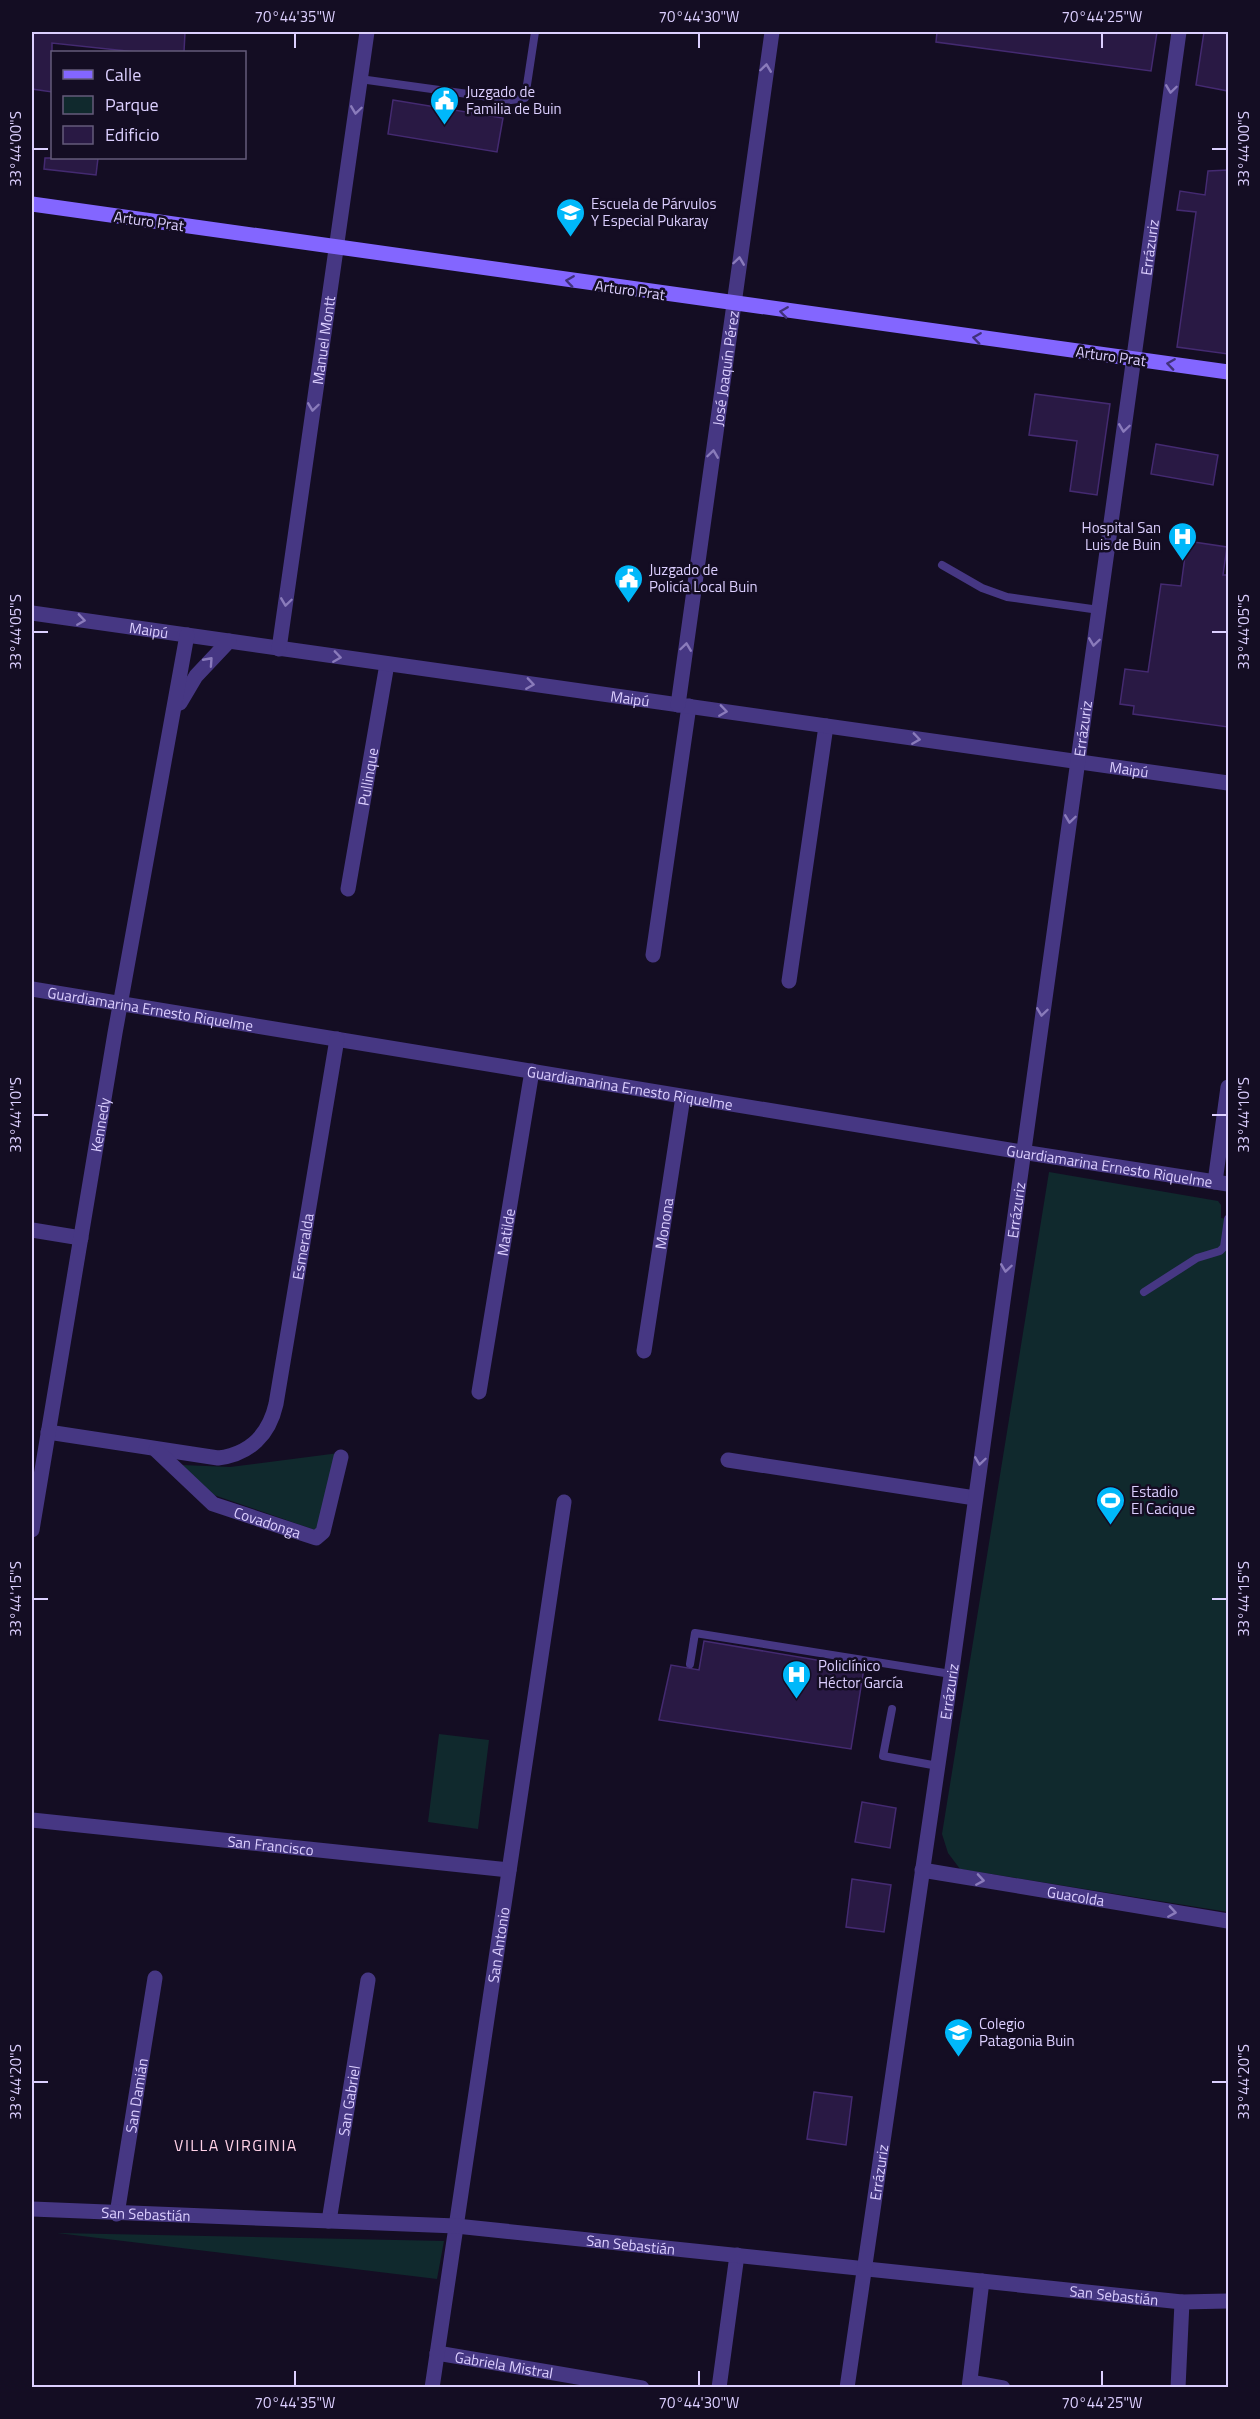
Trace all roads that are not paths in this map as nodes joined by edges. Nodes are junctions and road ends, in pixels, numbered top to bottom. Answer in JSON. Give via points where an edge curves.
{"nodes":[{"id":1,"x":367,"y":32,"type":"edge"},
{"id":2,"x":535,"y":32,"type":"edge"},
{"id":3,"x":771,"y":32,"type":"edge"},
{"id":4,"x":1179,"y":32,"type":"edge"},
{"id":5,"x":360,"y":79,"type":"junction"},
{"id":6,"x":32,"y":204,"type":"edge"},
{"id":7,"x":336,"y":248,"type":"junction"},
{"id":8,"x":733,"y":305,"type":"junction"},
{"id":9,"x":1134,"y":359,"type":"junction"},
{"id":10,"x":1228,"y":372,"type":"edge"},
{"id":11,"x":942,"y":565,"type":"dead end"},
{"id":12,"x":1099,"y":610,"type":"junction"},
{"id":13,"x":32,"y":613,"type":"edge"},
{"id":14,"x":187,"y":635,"type":"junction"},
{"id":15,"x":229,"y":641,"type":"junction"},
{"id":16,"x":279,"y":649,"type":"junction"},
{"id":17,"x":387,"y":664,"type":"junction"},
{"id":18,"x":684,"y":706,"type":"junction"},
{"id":19,"x":173,"y":720,"type":"junction"},
{"id":20,"x":826,"y":726,"type":"junction"},
{"id":21,"x":1078,"y":761,"type":"junction"},
{"id":22,"x":1228,"y":783,"type":"edge"},
{"id":23,"x":348,"y":889,"type":"dead end"},
{"id":24,"x":653,"y":955,"type":"dead end"},
{"id":25,"x":789,"y":981,"type":"dead end"},
{"id":26,"x":32,"y":989,"type":"edge"},
{"id":27,"x":121,"y":1004,"type":"junction"},
{"id":28,"x":337,"y":1039,"type":"junction"},
{"id":29,"x":532,"y":1071,"type":"junction"},
{"id":30,"x":1228,"y":1087,"type":"edge"},
{"id":31,"x":683,"y":1097,"type":"junction"},
{"id":32,"x":1022,"y":1152,"type":"junction"},
{"id":33,"x":1222,"y":1183,"type":"edge"},
{"id":34,"x":1228,"y":1218,"type":"edge"},
{"id":35,"x":32,"y":1230,"type":"edge"},
{"id":36,"x":81,"y":1238,"type":"junction"},
{"id":37,"x":1144,"y":1292,"type":"dead end"},
{"id":38,"x":644,"y":1350,"type":"dead end"},
{"id":39,"x":479,"y":1392,"type":"dead end"},
{"id":40,"x":48,"y":1432,"type":"junction"},
{"id":41,"x":156,"y":1450,"type":"junction"},
{"id":42,"x":341,"y":1457,"type":"dead end"},
{"id":43,"x":728,"y":1460,"type":"dead end"},
{"id":44,"x":975,"y":1498,"type":"junction"},
{"id":45,"x":564,"y":1502,"type":"dead end"},
{"id":46,"x":32,"y":1530,"type":"edge"},
{"id":47,"x":690,"y":1664,"type":"dead end"},
{"id":48,"x":951,"y":1674,"type":"junction"},
{"id":49,"x":892,"y":1709,"type":"dead end"},
{"id":50,"x":938,"y":1766,"type":"junction"},
{"id":51,"x":32,"y":1820,"type":"edge"},
{"id":52,"x":509,"y":1870,"type":"junction"},
{"id":53,"x":922,"y":1870,"type":"junction"},
{"id":54,"x":1228,"y":1921,"type":"edge"},
{"id":55,"x":155,"y":1978,"type":"dead end"},
{"id":56,"x":368,"y":1980,"type":"dead end"},
{"id":57,"x":32,"y":2209,"type":"edge"},
{"id":58,"x":117,"y":2214,"type":"junction"},
{"id":59,"x":329,"y":2221,"type":"junction"},
{"id":60,"x":456,"y":2226,"type":"junction"},
{"id":61,"x":737,"y":2255,"type":"junction"},
{"id":62,"x":864,"y":2268,"type":"junction"},
{"id":63,"x":982,"y":2281,"type":"junction"},
{"id":64,"x":1228,"y":2301,"type":"edge"},
{"id":65,"x":1182,"y":2302,"type":"junction"},
{"id":66,"x":437,"y":2353,"type":"junction"},
{"id":67,"x":970,"y":2385,"type":"edge"},
{"id":68,"x":432,"y":2388,"type":"edge"},
{"id":69,"x":642,"y":2388,"type":"edge"},
{"id":70,"x":718,"y":2388,"type":"edge"},
{"id":71,"x":847,"y":2388,"type":"edge"},
{"id":72,"x":1003,"y":2388,"type":"edge"},
{"id":73,"x":1178,"y":2388,"type":"edge"}],
"edges":[{"from":1,"to":5,"type":"street","name":"Manuel Montt"},
{"from":2,"to":5,"type":"lane","via":[[525,98],[511,100]]},
{"from":8,"to":3,"type":"street","name":"José Joaquín Pérez","one_way":true},
{"from":4,"to":9,"type":"street","name":"Errázuriz","one_way":true},
{"from":5,"to":7,"type":"street","name":"Manuel Montt","one_way":true},
{"from":6,"to":7,"type":"main road","name":"Arturo Prat"},
{"from":8,"to":7,"type":"main road","name":"Arturo Prat","one_way":true},
{"from":7,"to":16,"type":"street","name":"Manuel Montt","one_way":true},
{"from":9,"to":8,"type":"main road","name":"Arturo Prat","one_way":true},
{"from":18,"to":8,"type":"street","name":"José Joaquín Pérez","one_way":true},
{"from":10,"to":9,"type":"main road","name":"Arturo Prat","one_way":true},
{"from":9,"to":12,"type":"street","name":"Errázuriz","one_way":true},
{"from":11,"to":12,"type":"lane","via":[[1007,597]]},
{"from":12,"to":21,"type":"street","name":"Errázuriz","one_way":true},
{"from":13,"to":14,"type":"street","name":"Maipú","one_way":true},
{"from":14,"to":15,"type":"street","name":"Maipú"},
{"from":14,"to":19,"type":"street","name":"Kennedy"},
{"from":15,"to":16,"type":"street","name":"Maipú"},
{"from":19,"to":15,"type":"street","name":"Kennedy","one_way":true,"via":[[196,676]]},
{"from":16,"to":17,"type":"street","name":"Maipú","one_way":true},
{"from":17,"to":18,"type":"street","name":"Maipú","one_way":true},
{"from":17,"to":23,"type":"street","name":"Pullinque"},
{"from":18,"to":20,"type":"street","name":"Maipú","one_way":true},
{"from":18,"to":24,"type":"street","name":"José Joaquín Pérez"},
{"from":19,"to":27,"type":"street","name":"Kennedy"},
{"from":20,"to":21,"type":"street","name":"Maipú","one_way":true},
{"from":20,"to":25,"type":"street"},
{"from":21,"to":22,"type":"street","name":"Maipú"},
{"from":21,"to":32,"type":"street","name":"Errázuriz","one_way":true},
{"from":26,"to":27,"type":"street","name":"Guardiamarina Ernesto Riquelme"},
{"from":27,"to":28,"type":"street","name":"Guardiamarina Ernesto Riquelme"},
{"from":27,"to":36,"type":"street","name":"Kennedy"},
{"from":28,"to":29,"type":"street","name":"Guardiamarina Ernesto Riquelme"},
{"from":28,"to":41,"type":"street","name":"Esmeralda","via":[[276,1404],[268,1427],[252,1446],[230,1457]]},
{"from":29,"to":31,"type":"street","name":"Guardiamarina Ernesto Riquelme"},
{"from":29,"to":39,"type":"street","name":"Matilde"},
{"from":30,"to":33,"type":"street"},
{"from":31,"to":32,"type":"street","name":"Guardiamarina Ernesto Riquelme"},
{"from":31,"to":38,"type":"street","name":"Monona"},
{"from":32,"to":33,"type":"street","name":"Guardiamarina Ernesto Riquelme"},
{"from":32,"to":44,"type":"street","name":"Errázuriz","one_way":true},
{"from":34,"to":37,"type":"lane","via":[[1220,1251],[1197,1258]]},
{"from":35,"to":36,"type":"street"},
{"from":36,"to":40,"type":"street","name":"Kennedy"},
{"from":40,"to":41,"type":"street"},
{"from":40,"to":46,"type":"street","name":"Kennedy"},
{"from":41,"to":42,"type":"street","name":"Covadonga","via":[[213,1504],[316,1538],[323,1532]]},
{"from":43,"to":44,"type":"street"},
{"from":44,"to":48,"type":"street","name":"Errázuriz"},
{"from":45,"to":52,"type":"street","name":"San Antonio"},
{"from":47,"to":48,"type":"lane","via":[[695,1633]]},
{"from":48,"to":50,"type":"street","name":"Errázuriz"},
{"from":49,"to":50,"type":"lane","via":[[883,1756]]},
{"from":50,"to":53,"type":"street","name":"Errázuriz"},
{"from":51,"to":52,"type":"street","name":"San Francisco"},
{"from":52,"to":60,"type":"street","name":"San Antonio"},
{"from":53,"to":54,"type":"street","name":"Guacolda","one_way":true},
{"from":53,"to":62,"type":"street","name":"Errázuriz"},
{"from":55,"to":58,"type":"street","name":"San Damián"},
{"from":56,"to":59,"type":"street","name":"San Gabriel"},
{"from":57,"to":58,"type":"street","name":"San Sebastián"},
{"from":58,"to":59,"type":"street","name":"San Sebastián"},
{"from":59,"to":60,"type":"street","name":"San Sebastián"},
{"from":60,"to":61,"type":"street","name":"San Sebastián"},
{"from":60,"to":66,"type":"street","name":"San Antonio"},
{"from":61,"to":62,"type":"street","name":"San Sebastián"},
{"from":61,"to":70,"type":"street"},
{"from":62,"to":63,"type":"street","name":"San Sebastián"},
{"from":62,"to":71,"type":"street","name":"Errázuriz"},
{"from":63,"to":65,"type":"street","name":"San Sebastián"},
{"from":63,"to":67,"type":"street"},
{"from":64,"to":65,"type":"street","name":"San Sebastián"},
{"from":65,"to":73,"type":"street"},
{"from":66,"to":68,"type":"street","name":"San Antonio"},
{"from":66,"to":69,"type":"street","name":"Gabriela Mistral"},
{"from":67,"to":72,"type":"street"}]}
